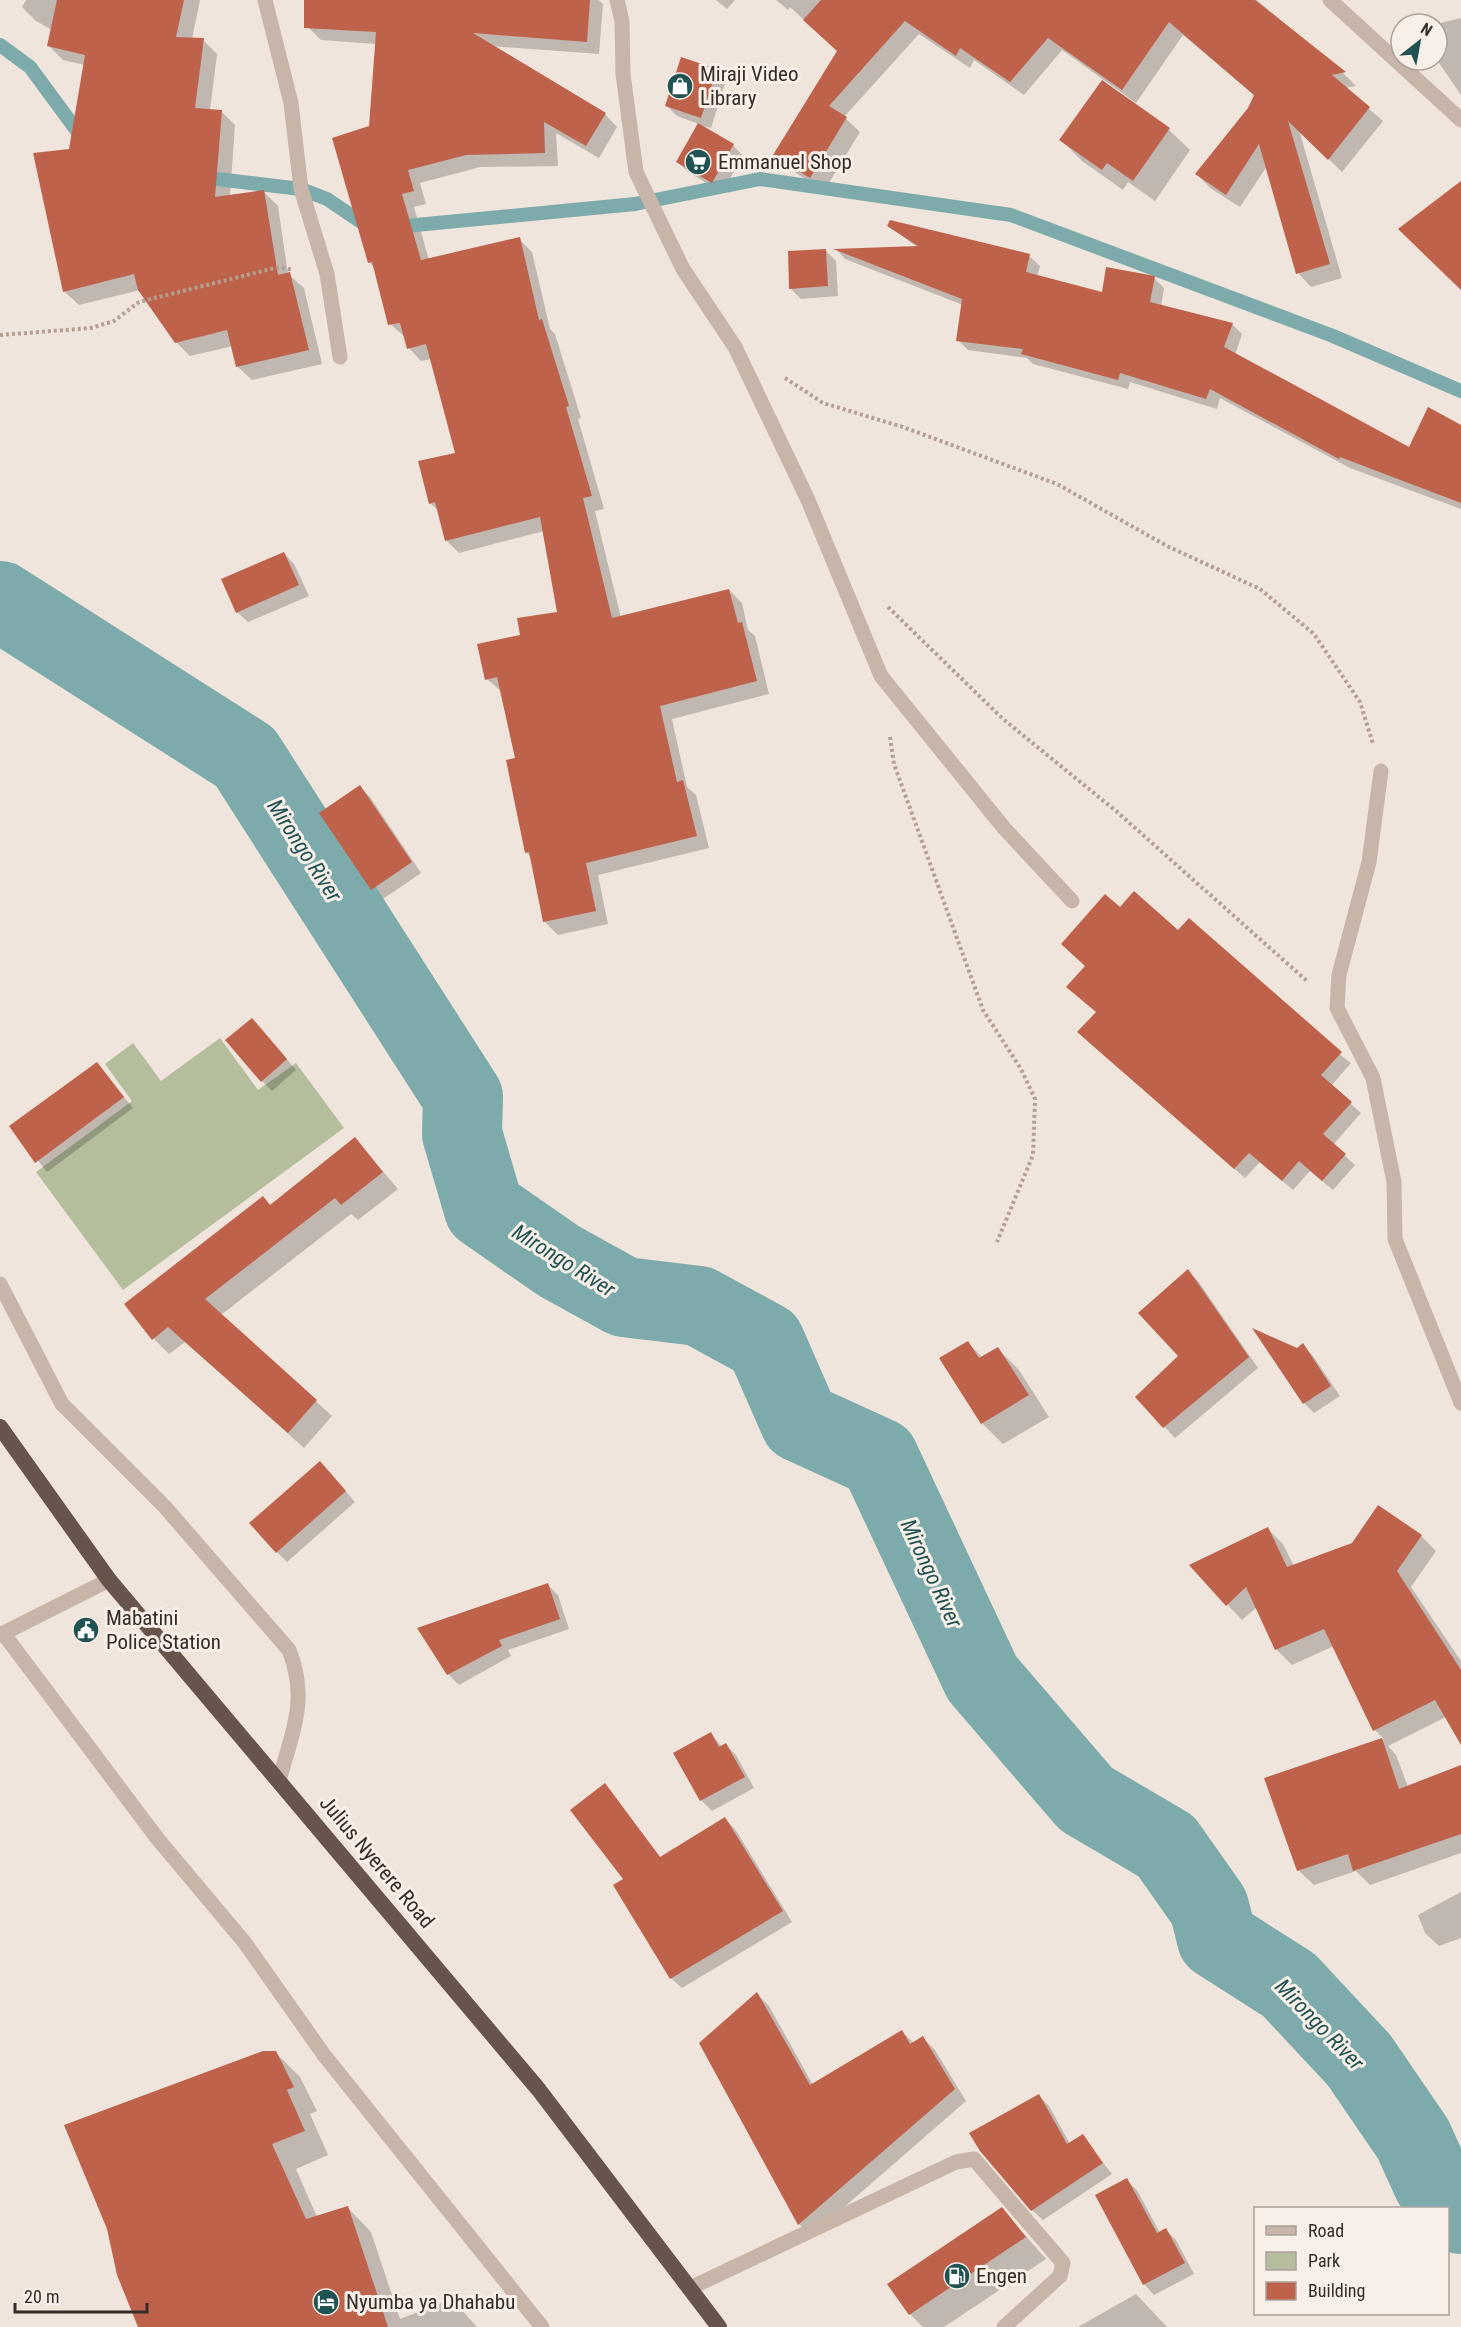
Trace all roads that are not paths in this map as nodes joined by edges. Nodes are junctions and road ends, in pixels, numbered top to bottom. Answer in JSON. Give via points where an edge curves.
{"nodes":[{"id":1,"x":265,"y":0,"type":"edge"},
{"id":2,"x":617,"y":0,"type":"edge"},
{"id":3,"x":1330,"y":0,"type":"edge"},
{"id":4,"x":1461,"y":120,"type":"edge"},
{"id":5,"x":340,"y":357,"type":"dead end"},
{"id":6,"x":1381,"y":771,"type":"road end"},
{"id":7,"x":1072,"y":901,"type":"dead end"},
{"id":8,"x":0,"y":1284,"type":"edge"},
{"id":9,"x":1461,"y":1404,"type":"edge"},
{"id":10,"x":0,"y":1427,"type":"edge"},
{"id":11,"x":109,"y":1580,"type":"junction"},
{"id":12,"x":2,"y":1634,"type":"edge"},
{"id":13,"x":279,"y":1781,"type":"junction"},
{"id":14,"x":690,"y":2288,"type":"junction"},
{"id":15,"x":542,"y":2327,"type":"edge"},
{"id":16,"x":719,"y":2327,"type":"edge"},
{"id":17,"x":1004,"y":2327,"type":"edge"}],
"edges":[{"from":1,"to":5,"type":"street","via":[[291,103],[301,189],[327,274]]},
{"from":2,"to":7,"type":"street","via":[[636,172],[683,268],[740,356],[808,500],[881,676],[1004,828]]},
{"from":3,"to":4,"type":"street"},
{"from":6,"to":9,"type":"street","via":[[1369,862],[1339,975],[1336,1008],[1373,1078],[1394,1182],[1395,1239]]},
{"from":8,"to":13,"type":"street","via":[[62,1404],[165,1507],[289,1650],[298,1673],[300,1700]]},
{"from":10,"to":11,"type":"highway","name":"Julius Nyerere Road"},
{"from":11,"to":12,"type":"street"},
{"from":11,"to":13,"type":"highway","name":"Julius Nyerere Road"},
{"from":12,"to":15,"type":"street","via":[[157,1838],[245,1943],[324,2055]]},
{"from":13,"to":14,"type":"highway","name":"Julius Nyerere Road","via":[[539,2090]]},
{"from":14,"to":16,"type":"highway","name":"Julius Nyerere Road"},
{"from":14,"to":17,"type":"street","via":[[956,2162],[974,2159],[1063,2263],[1060,2276]]}]}
